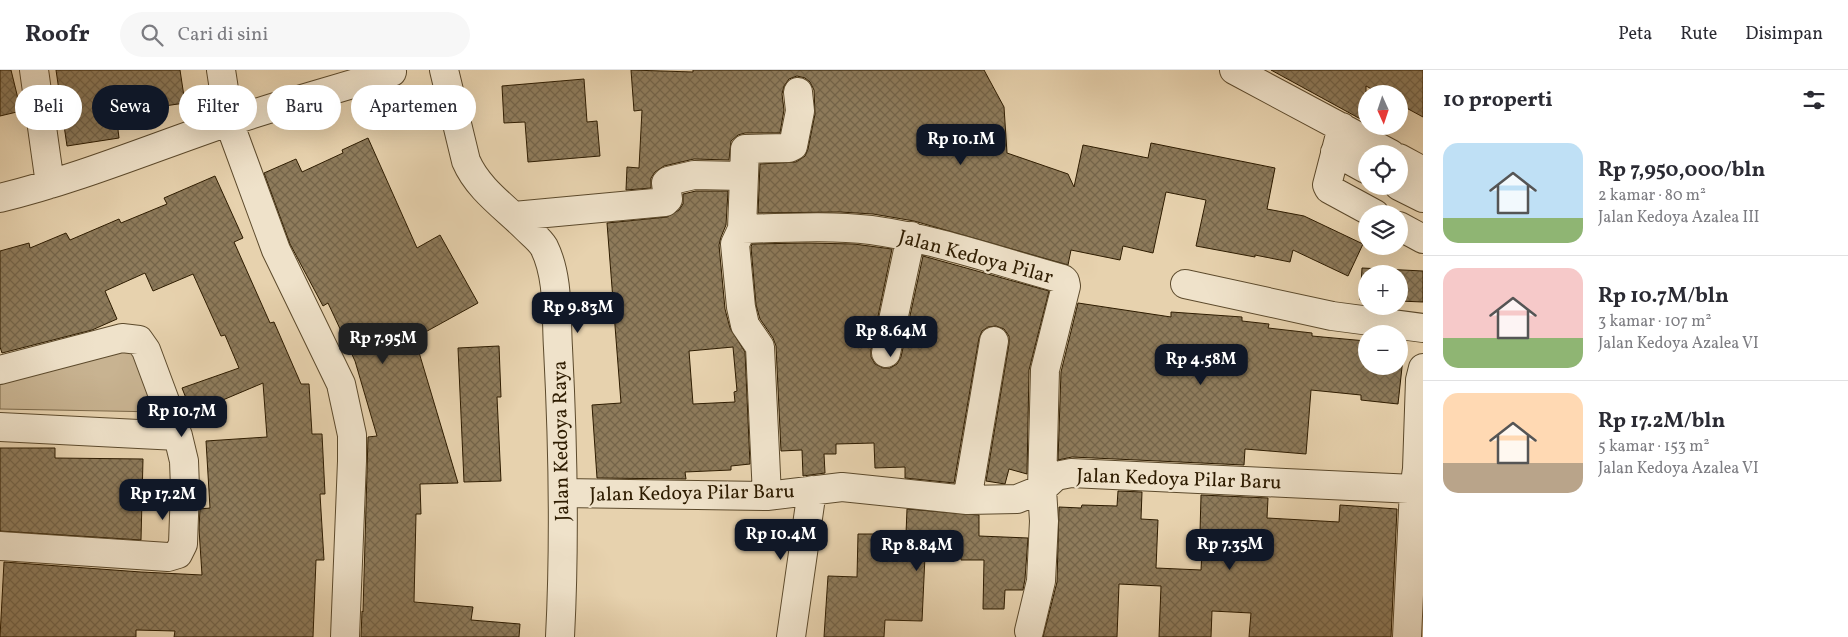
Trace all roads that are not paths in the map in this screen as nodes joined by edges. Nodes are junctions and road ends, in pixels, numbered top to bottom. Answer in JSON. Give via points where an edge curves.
{"nodes":[{"id":1,"x":34,"y":70,"type":"edge"},
{"id":2,"x":221,"y":70,"type":"edge"},
{"id":3,"x":444,"y":70,"type":"edge"},
{"id":4,"x":1234,"y":70,"type":"edge"},
{"id":5,"x":392,"y":72,"type":"dead end"},
{"id":6,"x":223,"y":85,"type":"edge"},
{"id":7,"x":798,"y":92,"type":"dead end"},
{"id":8,"x":257,"y":113,"type":"edge"},
{"id":9,"x":206,"y":130,"type":"edge"},
{"id":10,"x":232,"y":130,"type":"edge"},
{"id":11,"x":1338,"y":140,"type":"junction"},
{"id":12,"x":1358,"y":145,"type":"edge"},
{"id":13,"x":1358,"y":161,"type":"edge"},
{"id":14,"x":1408,"y":163,"type":"edge"},
{"id":15,"x":1423,"y":171,"type":"edge"},
{"id":16,"x":744,"y":176,"type":"junction"},
{"id":17,"x":50,"y":184,"type":"junction"},
{"id":18,"x":1408,"y":190,"type":"edge"},
{"id":19,"x":0,"y":198,"type":"edge"},
{"id":20,"x":1423,"y":198,"type":"edge"},
{"id":21,"x":1358,"y":205,"type":"edge"},
{"id":22,"x":514,"y":216,"type":"junction"},
{"id":23,"x":742,"y":229,"type":"junction"},
{"id":24,"x":1408,"y":231,"type":"edge"},
{"id":25,"x":911,"y":236,"type":"junction"},
{"id":26,"x":1423,"y":239,"type":"edge"},
{"id":27,"x":1185,"y":284,"type":"dead end"},
{"id":28,"x":1423,"y":328,"type":"edge"},
{"id":29,"x":994,"y":341,"type":"dead end"},
{"id":30,"x":886,"y":354,"type":"dead end"},
{"id":31,"x":1423,"y":368,"type":"edge"},
{"id":32,"x":0,"y":370,"type":"edge"},
{"id":33,"x":0,"y":427,"type":"edge"},
{"id":34,"x":178,"y":436,"type":"junction"},
{"id":35,"x":1415,"y":479,"type":"junction"},
{"id":36,"x":1042,"y":488,"type":"junction"},
{"id":37,"x":812,"y":490,"type":"junction"},
{"id":38,"x":563,"y":493,"type":"junction"},
{"id":39,"x":767,"y":496,"type":"junction"},
{"id":40,"x":967,"y":500,"type":"junction"},
{"id":41,"x":0,"y":546,"type":"edge"},
{"id":42,"x":1029,"y":631,"type":"dead end"},
{"id":43,"x":345,"y":637,"type":"edge"},
{"id":44,"x":560,"y":637,"type":"edge"},
{"id":45,"x":792,"y":637,"type":"edge"},
{"id":46,"x":1407,"y":637,"type":"edge"}],
"edges":[{"from":1,"to":17,"type":"street"},
{"from":2,"to":6,"type":"street"},
{"from":3,"to":22,"type":"street","name":"Jalan Kedoya Raya","via":[[471,173]]},
{"from":4,"to":11,"type":"street"},
{"from":5,"to":8,"type":"street"},
{"from":7,"to":16,"type":"street","via":[[800,111],[793,146],[745,149]]},
{"from":9,"to":17,"type":"street"},
{"from":10,"to":43,"type":"street","via":[[276,250],[331,361],[347,406],[352,461]]},
{"from":11,"to":12,"type":"street"},
{"from":11,"to":13,"type":"street"},
{"from":11,"to":21,"type":"street","via":[[1327,181],[1329,189]]},
{"from":14,"to":15,"type":"street"},
{"from":16,"to":22,"type":"street","via":[[694,175],[668,181],[668,199],[665,202]]},
{"from":16,"to":23,"type":"street"},
{"from":17,"to":19,"type":"street"},
{"from":18,"to":20,"type":"street"},
{"from":22,"to":38,"type":"street","name":"Jalan Kedoya Raya","via":[[543,246],[551,264]]},
{"from":23,"to":25,"type":"street","name":"Jalan Kedoya Pilar","via":[[869,230]]},
{"from":23,"to":39,"type":"street","via":[[735,244],[740,307],[744,325],[760,347]]},
{"from":24,"to":26,"type":"street"},
{"from":25,"to":30,"type":"street"},
{"from":25,"to":36,"type":"street","name":"Jalan Kedoya Pilar","via":[[1065,281],[1045,370]]},
{"from":27,"to":28,"type":"street","via":[[1332,316]]},
{"from":29,"to":40,"type":"street"},
{"from":31,"to":35,"type":"street"},
{"from":32,"to":34,"type":"street","via":[[122,338],[139,340],[146,350]]},
{"from":33,"to":34,"type":"street"},
{"from":34,"to":41,"type":"street","via":[[186,488],[183,544],[178,554],[168,557]]},
{"from":35,"to":36,"type":"street","name":"Jalan Kedoya Pilar Baru","via":[[1071,473],[1056,476]]},
{"from":35,"to":46,"type":"street"},
{"from":36,"to":40,"type":"street","name":"Jalan Kedoya Pilar Baru","via":[[1017,499]]},
{"from":36,"to":42,"type":"street","name":"Jalan Kedoya Pilar","via":[[1041,581]]},
{"from":37,"to":39,"type":"street","name":"Jalan Kedoya Pilar Baru"},
{"from":37,"to":40,"type":"street","name":"Jalan Kedoya Pilar Baru","via":[[842,487]]},
{"from":37,"to":45,"type":"street"},
{"from":38,"to":39,"type":"street","name":"Jalan Kedoya Pilar Baru"},
{"from":38,"to":44,"type":"street","name":"Jalan Kedoya Raya"}]}
